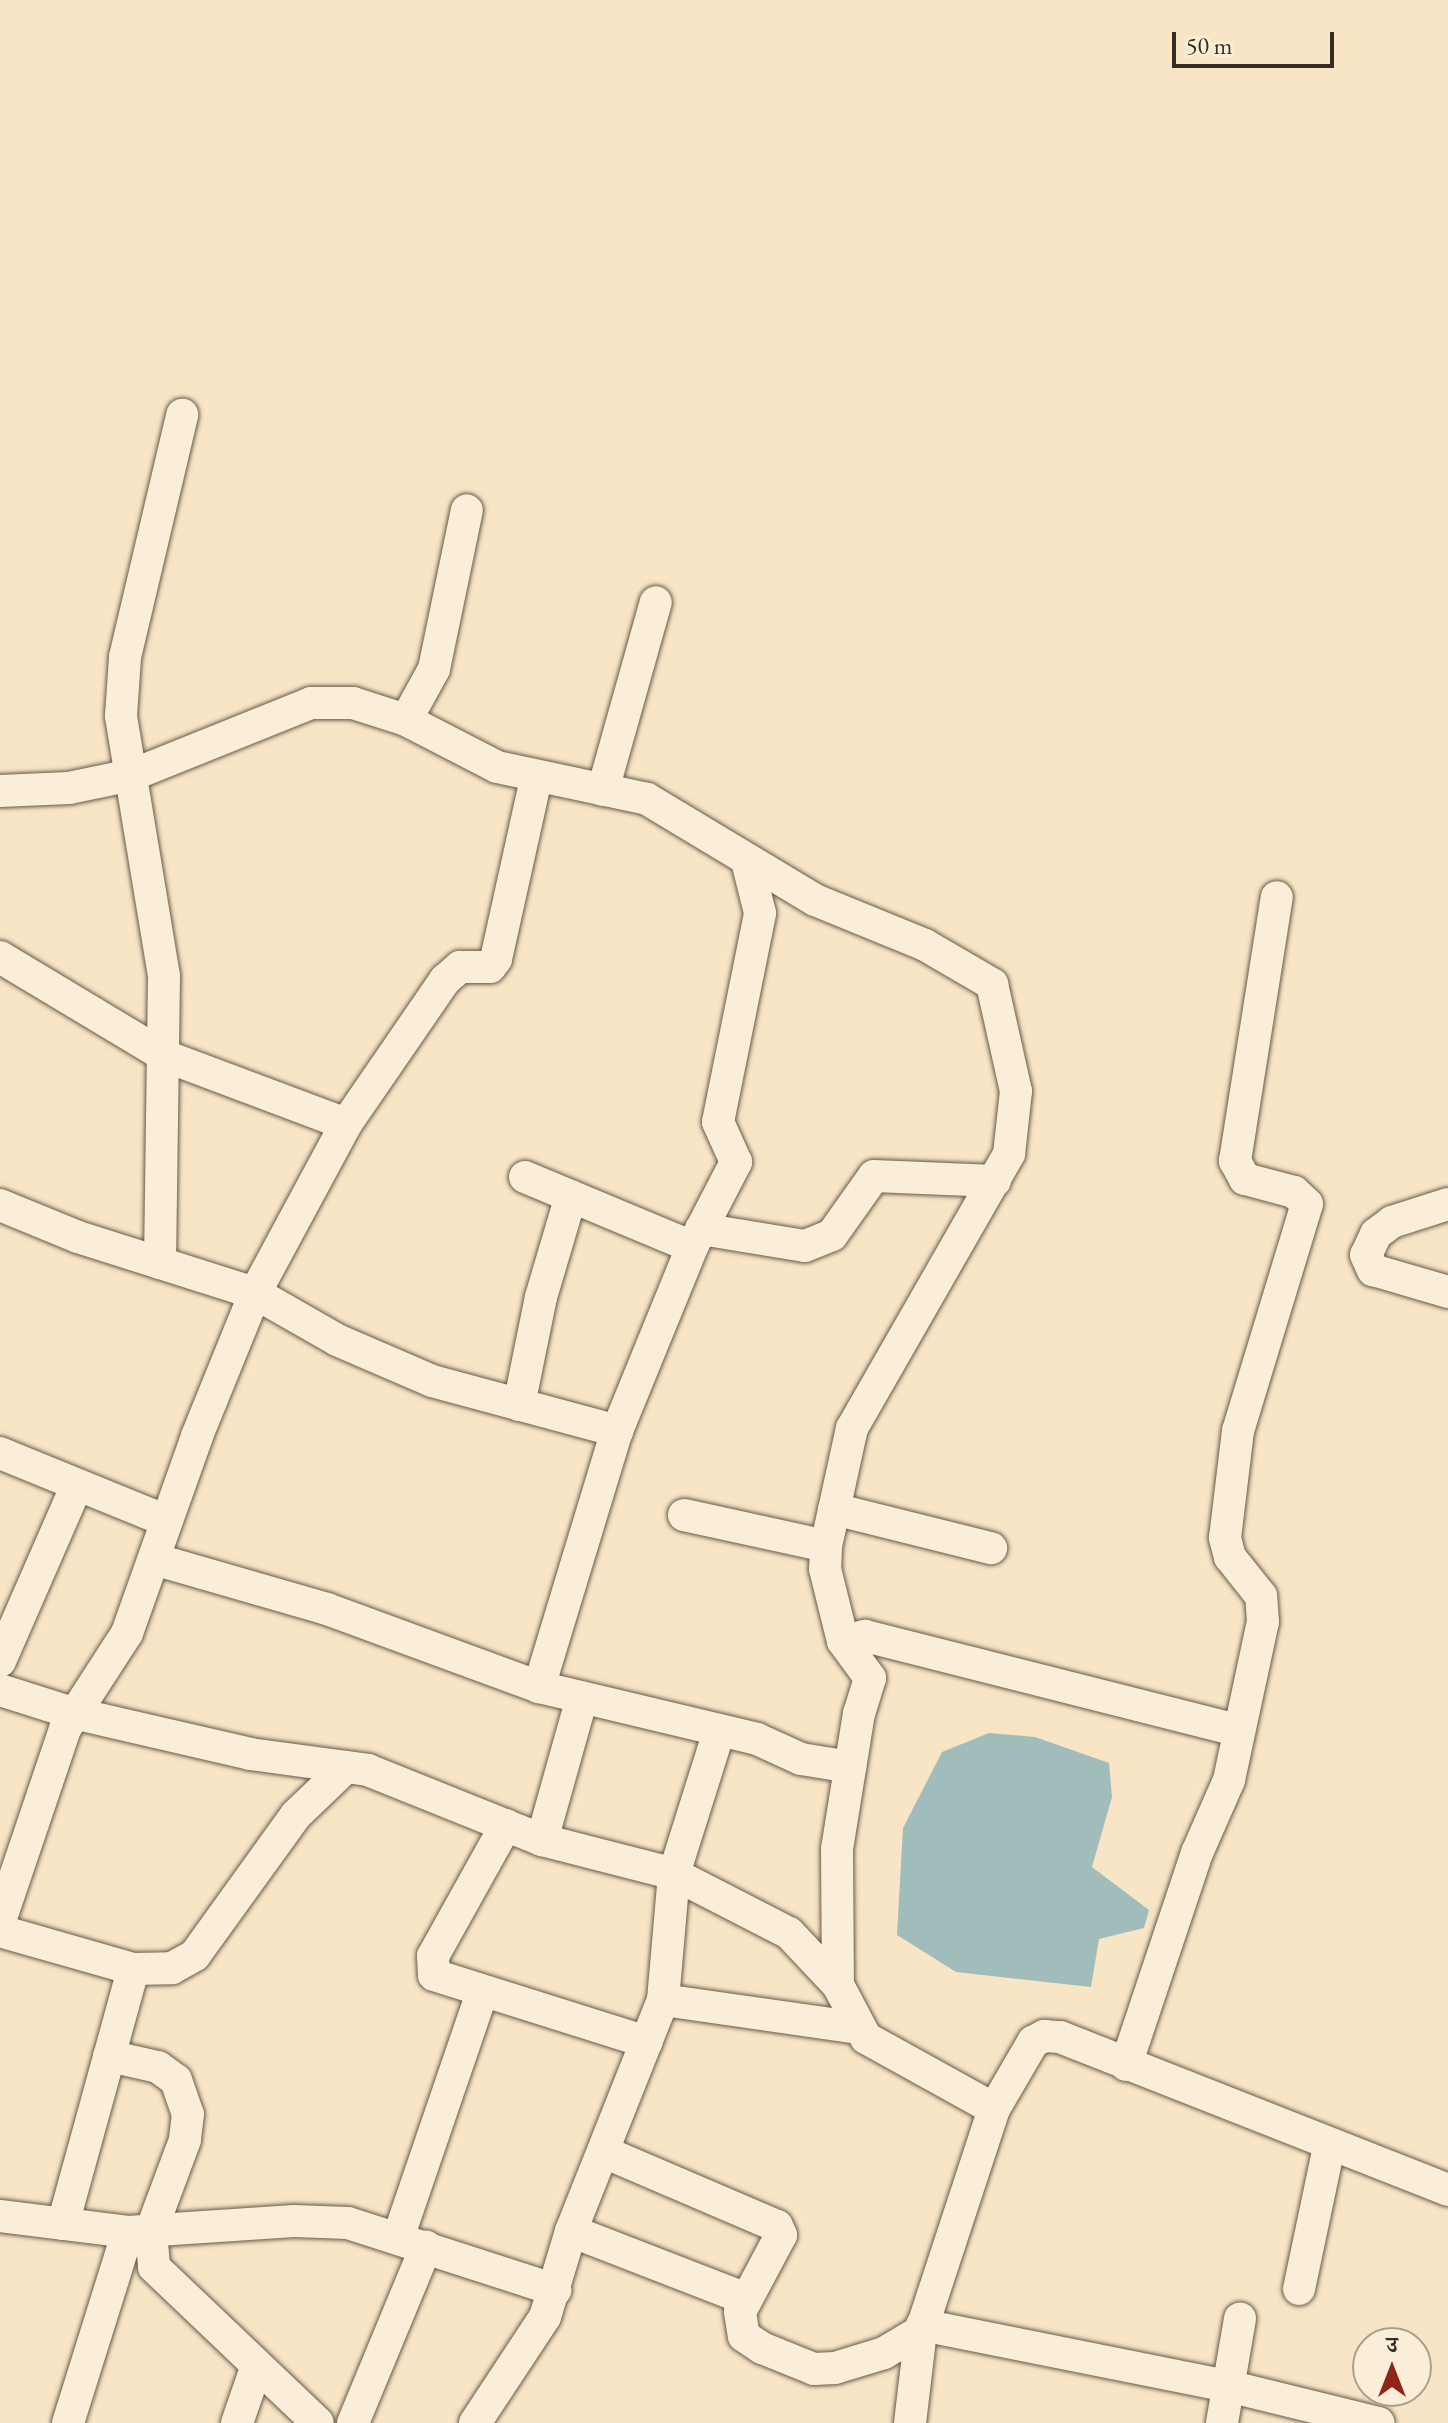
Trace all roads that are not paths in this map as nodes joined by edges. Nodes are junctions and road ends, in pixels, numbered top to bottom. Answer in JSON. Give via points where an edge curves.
{"nodes":[{"id":1,"x":182,"y":415,"type":"dead end"},
{"id":2,"x":467,"y":510,"type":"dead end"},
{"id":3,"x":656,"y":602,"type":"dead end"},
{"id":4,"x":406,"y":720,"type":"junction"},
{"id":5,"x":132,"y":775,"type":"junction"},
{"id":6,"x":536,"y":779,"type":"junction"},
{"id":7,"x":603,"y":790,"type":"junction"},
{"id":8,"x":0,"y":791,"type":"edge"},
{"id":9,"x":747,"y":861,"type":"junction"},
{"id":10,"x":1277,"y":897,"type":"dead end"},
{"id":11,"x":0,"y":957,"type":"edge"},
{"id":12,"x":165,"y":1056,"type":"junction"},
{"id":13,"x":346,"y":1124,"type":"junction"},
{"id":14,"x":525,"y":1177,"type":"dead end"},
{"id":15,"x":995,"y":1181,"type":"junction"},
{"id":16,"x":571,"y":1196,"type":"junction"},
{"id":17,"x":1448,"y":1204,"type":"edge"},
{"id":18,"x":0,"y":1205,"type":"edge"},
{"id":19,"x":697,"y":1238,"type":"junction"},
{"id":20,"x":160,"y":1263,"type":"junction"},
{"id":21,"x":1448,"y":1292,"type":"edge"},
{"id":22,"x":255,"y":1293,"type":"junction"},
{"id":23,"x":519,"y":1405,"type":"junction"},
{"id":24,"x":617,"y":1431,"type":"junction"},
{"id":25,"x":0,"y":1453,"type":"edge"},
{"id":26,"x":77,"y":1485,"type":"junction"},
{"id":27,"x":834,"y":1509,"type":"junction"},
{"id":28,"x":684,"y":1515,"type":"dead end"},
{"id":29,"x":167,"y":1521,"type":"junction"},
{"id":30,"x":826,"y":1546,"type":"junction"},
{"id":31,"x":991,"y":1548,"type":"dead end"},
{"id":32,"x":154,"y":1559,"type":"junction"},
{"id":33,"x":843,"y":1641,"type":"junction"},
{"id":34,"x":0,"y":1661,"type":"edge"},
{"id":35,"x":539,"y":1687,"type":"junction"},
{"id":36,"x":0,"y":1690,"type":"edge"},
{"id":37,"x":582,"y":1698,"type":"junction"},
{"id":38,"x":73,"y":1713,"type":"junction"},
{"id":39,"x":1236,"y":1730,"type":"junction"},
{"id":40,"x":719,"y":1731,"type":"junction"},
{"id":41,"x":346,"y":1767,"type":"junction"},
{"id":42,"x":850,"y":1767,"type":"junction"},
{"id":43,"x":506,"y":1825,"type":"junction"},
{"id":44,"x":542,"y":1840,"type":"junction"},
{"id":45,"x":674,"y":1874,"type":"junction"},
{"id":46,"x":0,"y":1921,"type":"edge"},
{"id":47,"x":0,"y":1931,"type":"edge"},
{"id":48,"x":133,"y":1969,"type":"junction"},
{"id":49,"x":838,"y":1985,"type":"junction"},
{"id":50,"x":482,"y":1992,"type":"junction"},
{"id":51,"x":663,"y":2000,"type":"junction"},
{"id":52,"x":860,"y":2028,"type":"junction"},
{"id":53,"x":647,"y":2042,"type":"junction"},
{"id":54,"x":109,"y":2056,"type":"junction"},
{"id":55,"x":1126,"y":2065,"type":"junction"},
{"id":56,"x":994,"y":2109,"type":"junction"},
{"id":57,"x":1329,"y":2147,"type":"junction"},
{"id":58,"x":604,"y":2152,"type":"junction"},
{"id":59,"x":1448,"y":2190,"type":"edge"},
{"id":60,"x":0,"y":2216,"type":"edge"},
{"id":61,"x":63,"y":2224,"type":"junction"},
{"id":62,"x":139,"y":2231,"type":"junction"},
{"id":63,"x":571,"y":2231,"type":"junction"},
{"id":64,"x":412,"y":2243,"type":"junction"},
{"id":65,"x":1299,"y":2289,"type":"dead end"},
{"id":66,"x":555,"y":2290,"type":"junction"},
{"id":67,"x":746,"y":2299,"type":"junction"},
{"id":68,"x":1240,"y":2319,"type":"dead end"},
{"id":69,"x":922,"y":2328,"type":"junction"},
{"id":70,"x":256,"y":2368,"type":"junction"},
{"id":71,"x":1228,"y":2386,"type":"junction"},
{"id":72,"x":68,"y":2423,"type":"edge"},
{"id":73,"x":237,"y":2423,"type":"edge"},
{"id":74,"x":318,"y":2423,"type":"edge"},
{"id":75,"x":353,"y":2423,"type":"edge"},
{"id":76,"x":475,"y":2423,"type":"edge"},
{"id":77,"x":910,"y":2423,"type":"edge"},
{"id":78,"x":1222,"y":2423,"type":"edge"},
{"id":79,"x":1379,"y":2423,"type":"edge"}],
"edges":[{"from":1,"to":5,"type":"street","via":[[125,657],[121,716]]},
{"from":2,"to":4,"type":"street","via":[[434,669]]},
{"from":3,"to":7,"type":"street"},
{"from":4,"to":5,"type":"street","via":[[353,703],[311,703]]},
{"from":4,"to":6,"type":"street","via":[[497,767]]},
{"from":5,"to":8,"type":"street","via":[[69,788]]},
{"from":5,"to":12,"type":"street","via":[[164,976]]},
{"from":6,"to":7,"type":"street"},
{"from":6,"to":13,"type":"street","via":[[496,959],[490,967],[452,971]]},
{"from":7,"to":9,"type":"street","via":[[647,799]]},
{"from":9,"to":15,"type":"street","via":[[815,900],[925,945],[992,984],[1016,1091],[1016,1130]]},
{"from":9,"to":19,"type":"street","via":[[760,913],[718,1122],[736,1162]]},
{"from":10,"to":39,"type":"street","via":[[1235,1161],[1245,1179],[1294,1192],[1307,1204],[1238,1431],[1226,1547],[1265,1609]]},
{"from":11,"to":12,"type":"street"},
{"from":12,"to":13,"type":"street"},
{"from":12,"to":20,"type":"street"},
{"from":13,"to":22,"type":"street"},
{"from":14,"to":16,"type":"street"},
{"from":15,"to":19,"type":"street","via":[[874,1176],[832,1235],[805,1246]]},
{"from":15,"to":27,"type":"street","via":[[852,1428]]},
{"from":16,"to":19,"type":"street"},
{"from":16,"to":23,"type":"street","via":[[541,1297]]},
{"from":17,"to":21,"type":"street","via":[[1392,1222],[1376,1234],[1366,1255],[1373,1270]]},
{"from":18,"to":20,"type":"street"},
{"from":19,"to":24,"type":"street"},
{"from":20,"to":22,"type":"street"},
{"from":22,"to":23,"type":"street","via":[[337,1340],[432,1381]]},
{"from":22,"to":29,"type":"street"},
{"from":23,"to":24,"type":"street"},
{"from":24,"to":35,"type":"street"},
{"from":25,"to":26,"type":"street"},
{"from":26,"to":29,"type":"street"},
{"from":26,"to":34,"type":"street"},
{"from":27,"to":30,"type":"street"},
{"from":27,"to":31,"type":"street"},
{"from":28,"to":30,"type":"street"},
{"from":29,"to":32,"type":"street"},
{"from":30,"to":33,"type":"street","via":[[825,1569]]},
{"from":32,"to":35,"type":"street","via":[[327,1609]]},
{"from":32,"to":38,"type":"street","via":[[127,1633]]},
{"from":33,"to":39,"type":"street","via":[[865,1636]]},
{"from":33,"to":42,"type":"street","via":[[870,1678]]},
{"from":35,"to":37,"type":"street"},
{"from":36,"to":38,"type":"street"},
{"from":37,"to":40,"type":"street"},
{"from":37,"to":44,"type":"street"},
{"from":38,"to":41,"type":"street","via":[[250,1754]]},
{"from":38,"to":46,"type":"street"},
{"from":39,"to":55,"type":"street","via":[[1229,1780],[1197,1853]]},
{"from":40,"to":42,"type":"street","via":[[757,1739],[801,1759]]},
{"from":40,"to":45,"type":"street"},
{"from":41,"to":43,"type":"street","via":[[368,1770]]},
{"from":41,"to":48,"type":"street","via":[[296,1815],[195,1955],[158,1972]]},
{"from":42,"to":49,"type":"street","via":[[837,1849]]},
{"from":43,"to":44,"type":"street"},
{"from":43,"to":50,"type":"street","via":[[433,1956],[434,1975]]},
{"from":44,"to":45,"type":"street"},
{"from":45,"to":49,"type":"street","via":[[789,1933]]},
{"from":45,"to":51,"type":"street"},
{"from":47,"to":48,"type":"street"},
{"from":48,"to":54,"type":"street"},
{"from":49,"to":52,"type":"street"},
{"from":50,"to":53,"type":"street"},
{"from":50,"to":64,"type":"street"},
{"from":51,"to":52,"type":"street"},
{"from":51,"to":53,"type":"street"},
{"from":52,"to":56,"type":"street","via":[[877,2045]]},
{"from":53,"to":58,"type":"street"},
{"from":54,"to":61,"type":"street"},
{"from":54,"to":62,"type":"street","via":[[158,2067],[176,2080],[185,2104],[185,2140]]},
{"from":55,"to":56,"type":"street","via":[[1060,2037],[1044,2036],[1033,2042]]},
{"from":55,"to":57,"type":"street"},
{"from":56,"to":69,"type":"street"},
{"from":57,"to":59,"type":"street"},
{"from":57,"to":65,"type":"street"},
{"from":58,"to":63,"type":"street"},
{"from":58,"to":67,"type":"street","via":[[777,2226],[781,2235]]},
{"from":60,"to":61,"type":"street"},
{"from":61,"to":62,"type":"street"},
{"from":62,"to":64,"type":"street","via":[[334,2222]]},
{"from":62,"to":70,"type":"street","via":[[154,2267]]},
{"from":62,"to":72,"type":"street"},
{"from":63,"to":66,"type":"street"},
{"from":63,"to":67,"type":"street"},
{"from":64,"to":66,"type":"street"},
{"from":64,"to":75,"type":"street"},
{"from":66,"to":76,"type":"street","via":[[545,2317]]},
{"from":67,"to":69,"type":"street","via":[[739,2326],[744,2336],[814,2369],[855,2364]]},
{"from":68,"to":71,"type":"street"},
{"from":69,"to":71,"type":"street"},
{"from":69,"to":77,"type":"street"},
{"from":70,"to":73,"type":"street"},
{"from":70,"to":74,"type":"street"},
{"from":71,"to":78,"type":"street"},
{"from":71,"to":79,"type":"street"}]}
